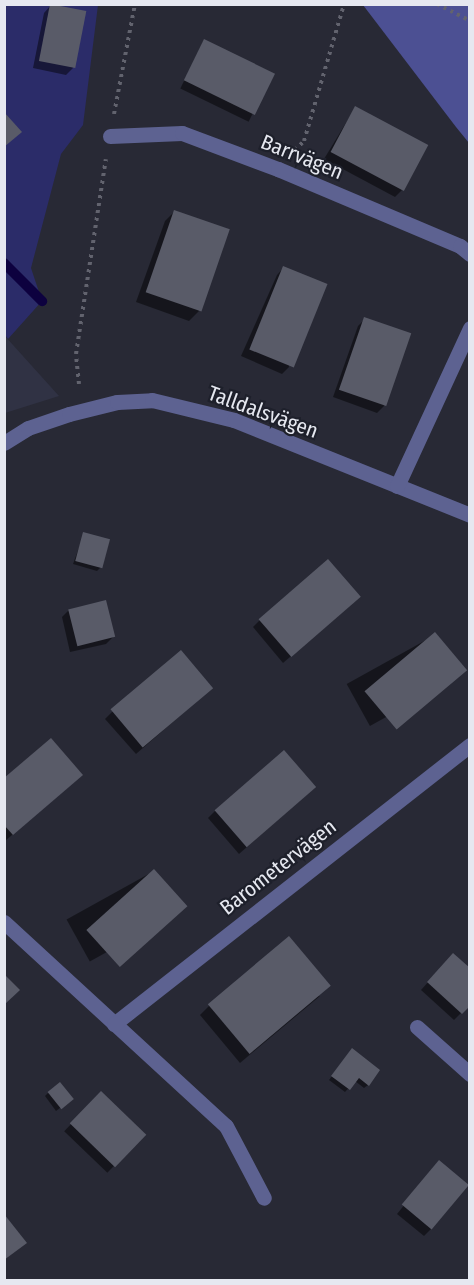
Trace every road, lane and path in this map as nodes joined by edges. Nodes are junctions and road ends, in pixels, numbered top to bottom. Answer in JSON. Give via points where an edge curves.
{"nodes":[{"id":1,"x":135,"y":4,"type":"edge"},
{"id":2,"x":344,"y":4,"type":"edge"},
{"id":3,"x":437,"y":4,"type":"edge"},
{"id":4,"x":470,"y":21,"type":"edge"},
{"id":5,"x":110,"y":136,"type":"junction"},
{"id":6,"x":278,"y":169,"type":"junction"},
{"id":7,"x":470,"y":254,"type":"edge"},
{"id":8,"x":470,"y":328,"type":"edge"},
{"id":9,"x":79,"y":384,"type":"dead end"},
{"id":10,"x":4,"y":443,"type":"edge"},
{"id":11,"x":398,"y":486,"type":"junction"},
{"id":12,"x":470,"y":515,"type":"edge"},
{"id":13,"x":470,"y":745,"type":"edge"},
{"id":14,"x":4,"y":922,"type":"edge"},
{"id":15,"x":114,"y":1024,"type":"junction"},
{"id":16,"x":417,"y":1027,"type":"dead end"},
{"id":17,"x":470,"y":1074,"type":"edge"},
{"id":18,"x":264,"y":1198,"type":"dead end"}],
"edges":[{"from":1,"to":5,"type":"path"},
{"from":2,"to":6,"type":"path","via":[[304,141]]},
{"from":3,"to":4,"type":"path"},
{"from":5,"to":6,"type":"street","name":"Barrvägen","via":[[182,133]]},
{"from":5,"to":9,"type":"path","via":[[76,354]]},
{"from":6,"to":7,"type":"street","name":"Barrvägen","via":[[460,246]]},
{"from":8,"to":11,"type":"street"},
{"from":10,"to":11,"type":"street","name":"Talldalsvägen","via":[[28,428],[69,414],[117,402],[152,400],[234,420]]},
{"from":11,"to":12,"type":"street","name":"Talldalsvägen"},
{"from":13,"to":15,"type":"street","name":"Barometervägen"},
{"from":14,"to":15,"type":"street"},
{"from":15,"to":18,"type":"street","via":[[226,1126]]},
{"from":16,"to":17,"type":"street"}]}
